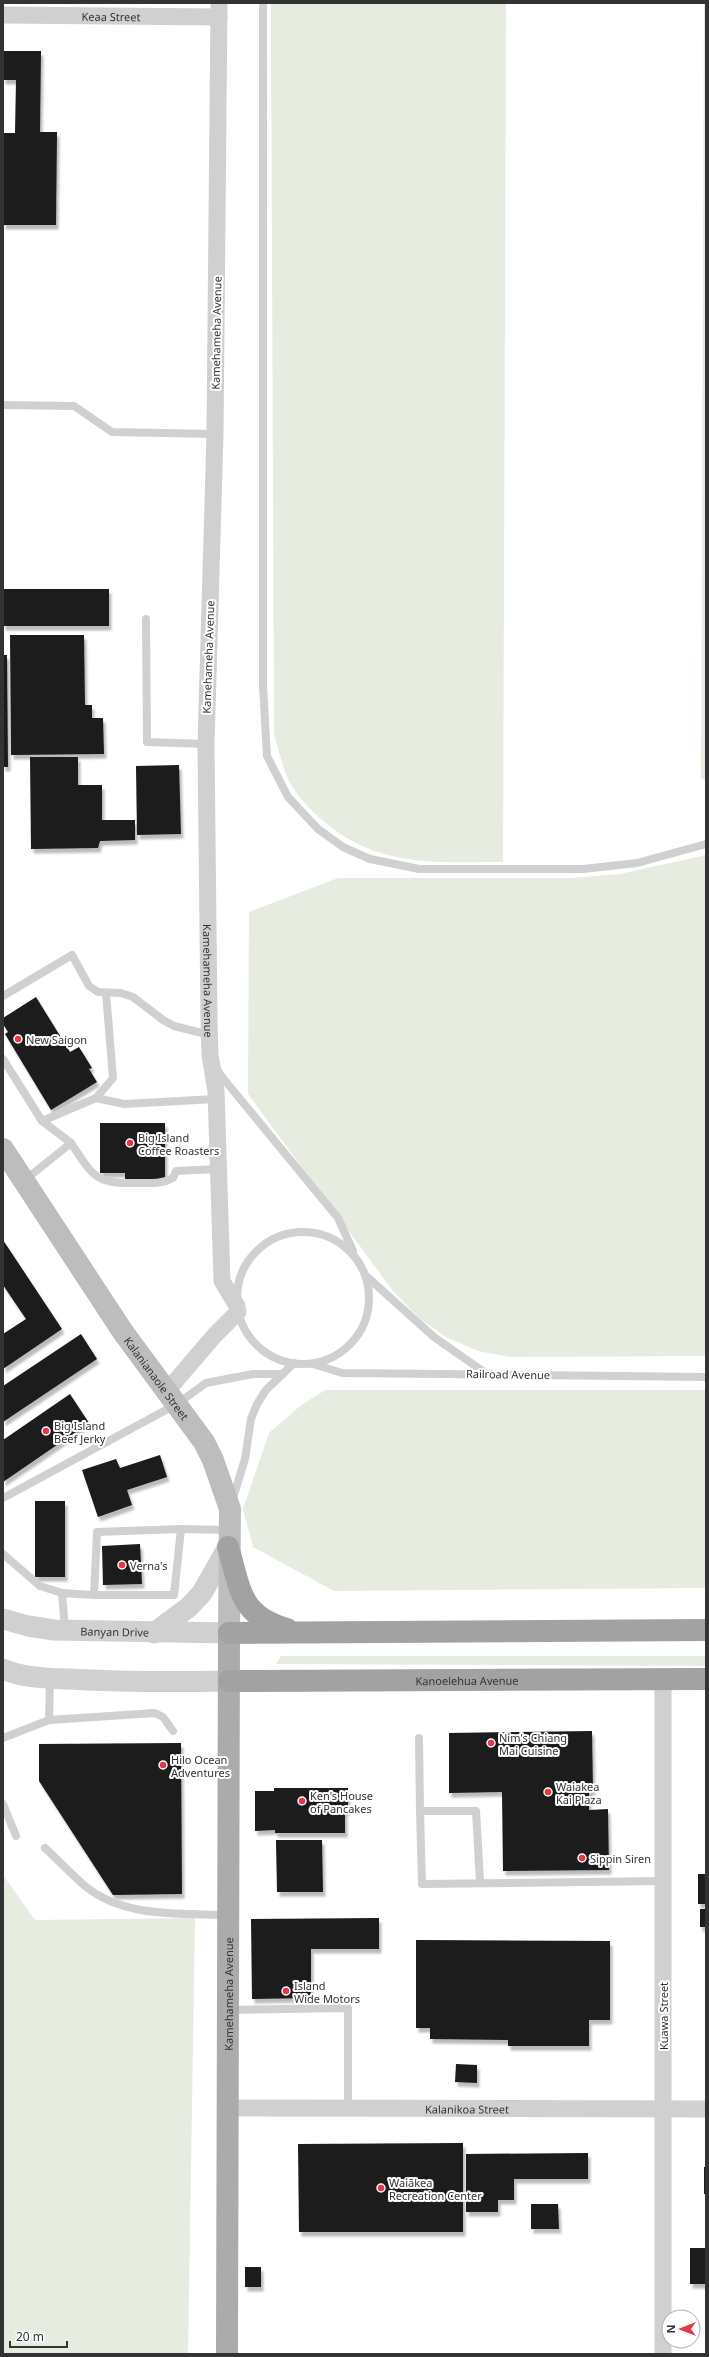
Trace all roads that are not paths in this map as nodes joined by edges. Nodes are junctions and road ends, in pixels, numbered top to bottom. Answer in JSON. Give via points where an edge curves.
{"nodes":[{"id":1,"x":263,"y":3,"type":"edge"},
{"id":2,"x":219,"y":10,"type":"edge"},
{"id":3,"x":3,"y":14,"type":"edge"},
{"id":4,"x":3,"y":405,"type":"edge"},
{"id":5,"x":215,"y":434,"type":"junction"},
{"id":6,"x":146,"y":619,"type":"dead end"},
{"id":7,"x":206,"y":744,"type":"junction"},
{"id":8,"x":706,"y":844,"type":"edge"},
{"id":9,"x":106,"y":993,"type":"junction"},
{"id":10,"x":3,"y":996,"type":"edge"},
{"id":11,"x":210,"y":1035,"type":"junction"},
{"id":12,"x":210,"y":1055,"type":"junction"},
{"id":13,"x":3,"y":1059,"type":"edge"},
{"id":14,"x":96,"y":1098,"type":"junction"},
{"id":15,"x":216,"y":1099,"type":"junction"},
{"id":16,"x":42,"y":1121,"type":"junction"},
{"id":17,"x":71,"y":1143,"type":"junction"},
{"id":18,"x":3,"y":1149,"type":"edge"},
{"id":19,"x":218,"y":1169,"type":"junction"},
{"id":20,"x":24,"y":1181,"type":"junction"},
{"id":21,"x":354,"y":1254,"type":"junction"},
{"id":22,"x":365,"y":1275,"type":"junction"},
{"id":23,"x":238,"y":1309,"type":"junction"},
{"id":24,"x":294,"y":1363,"type":"junction"},
{"id":25,"x":312,"y":1363,"type":"junction"},
{"id":26,"x":282,"y":1374,"type":"junction"},
{"id":27,"x":487,"y":1374,"type":"junction"},
{"id":28,"x":706,"y":1377,"type":"edge"},
{"id":29,"x":172,"y":1398,"type":"junction"},
{"id":30,"x":3,"y":1498,"type":"edge"},
{"id":31,"x":181,"y":1529,"type":"junction"},
{"id":32,"x":229,"y":1529,"type":"junction"},
{"id":33,"x":3,"y":1554,"type":"edge"},
{"id":34,"x":62,"y":1593,"type":"junction"},
{"id":35,"x":94,"y":1595,"type":"junction"},
{"id":36,"x":3,"y":1619,"type":"edge"},
{"id":37,"x":65,"y":1630,"type":"junction"},
{"id":38,"x":706,"y":1630,"type":"edge"},
{"id":39,"x":154,"y":1633,"type":"junction"},
{"id":40,"x":229,"y":1633,"type":"junction"},
{"id":41,"x":298,"y":1633,"type":"junction"},
{"id":42,"x":3,"y":1669,"type":"edge"},
{"id":43,"x":50,"y":1678,"type":"junction"},
{"id":44,"x":664,"y":1679,"type":"junction"},
{"id":45,"x":706,"y":1679,"type":"edge"},
{"id":46,"x":229,"y":1681,"type":"junction"},
{"id":47,"x":49,"y":1720,"type":"junction"},
{"id":48,"x":173,"y":1731,"type":"dead end"},
{"id":49,"x":3,"y":1738,"type":"edge"},
{"id":50,"x":419,"y":1738,"type":"dead end"},
{"id":51,"x":3,"y":1804,"type":"edge"},
{"id":52,"x":420,"y":1812,"type":"junction"},
{"id":53,"x":16,"y":1836,"type":"dead end"},
{"id":54,"x":45,"y":1848,"type":"dead end"},
{"id":55,"x":663,"y":1881,"type":"junction"},
{"id":56,"x":480,"y":1882,"type":"junction"},
{"id":57,"x":228,"y":1915,"type":"junction"},
{"id":58,"x":228,"y":2010,"type":"junction"},
{"id":59,"x":227,"y":2108,"type":"junction"},
{"id":60,"x":348,"y":2108,"type":"junction"},
{"id":61,"x":662,"y":2108,"type":"junction"},
{"id":62,"x":706,"y":2109,"type":"edge"},
{"id":63,"x":227,"y":2354,"type":"edge"},
{"id":64,"x":662,"y":2354,"type":"edge"}],
"edges":[{"from":1,"to":8,"type":"lane","via":[[263,686],[267,756],[288,797],[318,829],[343,847],[370,859],[419,870],[583,870],[637,863]]},
{"from":2,"to":3,"type":"street","name":"Keaa Street"},
{"from":2,"to":5,"type":"street","name":"Kamehameha Avenue"},
{"from":4,"to":5,"type":"lane","via":[[74,406],[112,432]]},
{"from":5,"to":7,"type":"street","name":"Kamehameha Avenue"},
{"from":6,"to":7,"type":"lane","via":[[147,742]]},
{"from":7,"to":11,"type":"street","name":"Kamehameha Avenue"},
{"from":9,"to":10,"type":"lane","via":[[98,992],[89,986],[72,955]]},
{"from":9,"to":11,"type":"lane","via":[[121,993],[133,997],[174,1026]]},
{"from":9,"to":14,"type":"lane","via":[[113,1078]]},
{"from":11,"to":12,"type":"street","name":"Kamehameha Avenue"},
{"from":12,"to":15,"type":"street","name":"Kamehameha Avenue"},
{"from":12,"to":21,"type":"lane","via":[[222,1077],[338,1218]]},
{"from":13,"to":16,"type":"lane"},
{"from":14,"to":15,"type":"lane","via":[[124,1104]]},
{"from":14,"to":16,"type":"lane"},
{"from":15,"to":19,"type":"street","name":"Kamehameha Avenue"},
{"from":16,"to":17,"type":"lane"},
{"from":17,"to":19,"type":"lane","via":[[91,1172],[104,1182],[165,1183],[173,1178],[176,1171]]},
{"from":17,"to":20,"type":"lane"},
{"from":18,"to":20,"type":"main road","name":"Kalanianaole Street"},
{"from":19,"to":23,"type":"street","name":"Kamehameha Avenue","via":[[222,1281]]},
{"from":20,"to":29,"type":"main road","name":"Kalanianaole Street","via":[[123,1332]]},
{"from":21,"to":22,"type":"lane"},
{"from":21,"to":23,"type":"lane","via":[[338,1241],[320,1233],[300,1230],[280,1234],[262,1244],[248,1259],[236,1294]]},
{"from":22,"to":25,"type":"lane","via":[[369,1290],[368,1311],[361,1330],[351,1344],[337,1355]]},
{"from":22,"to":27,"type":"lane","via":[[434,1337]]},
{"from":23,"to":24,"type":"lane","via":[[244,1329],[255,1344],[268,1355]]},
{"from":23,"to":29,"type":"street","via":[[214,1336]]},
{"from":24,"to":25,"type":"lane"},
{"from":24,"to":26,"type":"lane"},
{"from":25,"to":27,"type":"lane","name":"Railroad Avenue","via":[[342,1373]]},
{"from":26,"to":29,"type":"lane","via":[[253,1374],[206,1383]]},
{"from":26,"to":32,"type":"lane","via":[[266,1390],[251,1419]]},
{"from":27,"to":28,"type":"lane","name":"Railroad Avenue"},
{"from":29,"to":30,"type":"lane"},
{"from":29,"to":32,"type":"main road","name":"Kalanianaole Street","via":[[214,1460]]},
{"from":31,"to":32,"type":"lane"},
{"from":31,"to":35,"type":"lane","via":[[174,1595]]},
{"from":31,"to":35,"type":"lane","via":[[97,1532]]},
{"from":32,"to":39,"type":"street","via":[[202,1593],[189,1607]]},
{"from":32,"to":40,"type":"main road","name":"Kalanianaole Street"},
{"from":32,"to":41,"type":"highway","via":[[243,1598],[250,1610],[272,1623]]},
{"from":33,"to":34,"type":"lane","via":[[40,1586]]},
{"from":34,"to":35,"type":"lane"},
{"from":34,"to":37,"type":"lane"},
{"from":36,"to":37,"type":"street","name":"Banyan Drive","via":[[28,1626]]},
{"from":37,"to":39,"type":"street","name":"Banyan Drive"},
{"from":38,"to":41,"type":"highway"},
{"from":39,"to":40,"type":"street","name":"Banyan Drive"},
{"from":40,"to":41,"type":"highway"},
{"from":40,"to":46,"type":"main road","name":"Kamehameha Avenue"},
{"from":42,"to":43,"type":"street","via":[[12,1673]]},
{"from":43,"to":46,"type":"street","via":[[105,1681]]},
{"from":43,"to":47,"type":"lane"},
{"from":44,"to":45,"type":"highway","name":"Kanoelehua Avenue"},
{"from":44,"to":46,"type":"highway","name":"Kanoelehua Avenue"},
{"from":44,"to":55,"type":"street","name":"Kuawa Street"},
{"from":46,"to":57,"type":"main road","name":"Kamehameha Avenue"},
{"from":47,"to":48,"type":"lane","via":[[155,1713],[163,1717]]},
{"from":47,"to":49,"type":"lane"},
{"from":50,"to":52,"type":"lane"},
{"from":51,"to":53,"type":"lane"},
{"from":52,"to":56,"type":"lane","via":[[476,1811]]},
{"from":52,"to":56,"type":"lane","via":[[422,1884]]},
{"from":54,"to":57,"type":"lane","via":[[86,1887],[119,1905],[152,1912]]},
{"from":55,"to":56,"type":"lane"},
{"from":55,"to":61,"type":"street","name":"Kuawa Street"},
{"from":57,"to":58,"type":"main road","name":"Kamehameha Avenue"},
{"from":58,"to":59,"type":"main road","name":"Kamehameha Avenue"},
{"from":58,"to":60,"type":"lane","via":[[348,2008]]},
{"from":59,"to":60,"type":"street","name":"Kalanikoa Street"},
{"from":59,"to":63,"type":"main road","name":"Kamehameha Avenue"},
{"from":60,"to":61,"type":"street","name":"Kalanikoa Street"},
{"from":61,"to":62,"type":"street","name":"Kalanikoa Street"},
{"from":61,"to":64,"type":"street","name":"Kuawa Street"}]}
